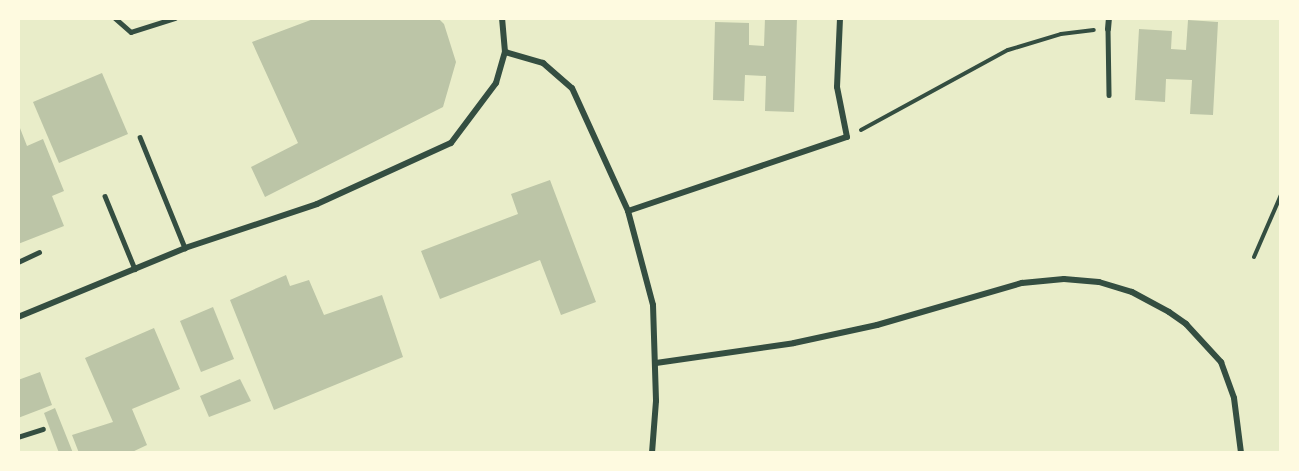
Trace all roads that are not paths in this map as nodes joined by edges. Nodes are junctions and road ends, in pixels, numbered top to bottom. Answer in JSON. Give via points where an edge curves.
{"nodes":[{"id":1,"x":115,"y":18,"type":"edge"},
{"id":2,"x":175,"y":18,"type":"edge"},
{"id":3,"x":502,"y":18,"type":"edge"},
{"id":4,"x":840,"y":18,"type":"edge"},
{"id":5,"x":1109,"y":18,"type":"edge"},
{"id":6,"x":1108,"y":29,"type":"joint"},
{"id":7,"x":505,"y":52,"type":"junction"},
{"id":8,"x":1109,"y":95,"type":"dead end"},
{"id":9,"x":140,"y":137,"type":"dead end"},
{"id":10,"x":105,"y":196,"type":"dead end"},
{"id":11,"x":628,"y":211,"type":"junction"},
{"id":12,"x":185,"y":248,"type":"junction"},
{"id":13,"x":39,"y":252,"type":"dead end"},
{"id":14,"x":18,"y":262,"type":"edge"},
{"id":15,"x":135,"y":269,"type":"junction"},
{"id":16,"x":18,"y":317,"type":"edge"},
{"id":17,"x":656,"y":363,"type":"junction"},
{"id":18,"x":43,"y":429,"type":"dead end"},
{"id":19,"x":18,"y":437,"type":"edge"},
{"id":20,"x":652,"y":453,"type":"edge"},
{"id":21,"x":1241,"y":453,"type":"edge"}],
"edges":[{"from":1,"to":2,"type":"lane","via":[[131,32]]},
{"from":3,"to":7,"type":"street"},
{"from":4,"to":11,"type":"street","via":[[837,87],[847,137]]},
{"from":5,"to":6,"type":"street"},
{"from":6,"to":8,"type":"lane"},
{"from":7,"to":11,"type":"street","via":[[543,63],[572,87]]},
{"from":7,"to":12,"type":"street","via":[[488,97],[451,143],[317,204]]},
{"from":9,"to":12,"type":"lane"},
{"from":10,"to":15,"type":"lane"},
{"from":11,"to":17,"type":"street","via":[[649,281]]},
{"from":12,"to":15,"type":"street"},
{"from":13,"to":14,"type":"lane"},
{"from":15,"to":16,"type":"street"},
{"from":17,"to":20,"type":"street"},
{"from":17,"to":21,"type":"street","via":[[836,334],[1022,283],[1064,279],[1099,282],[1132,292],[1169,312],[1186,324],[1221,362],[1234,398]]},
{"from":18,"to":19,"type":"lane"}]}
